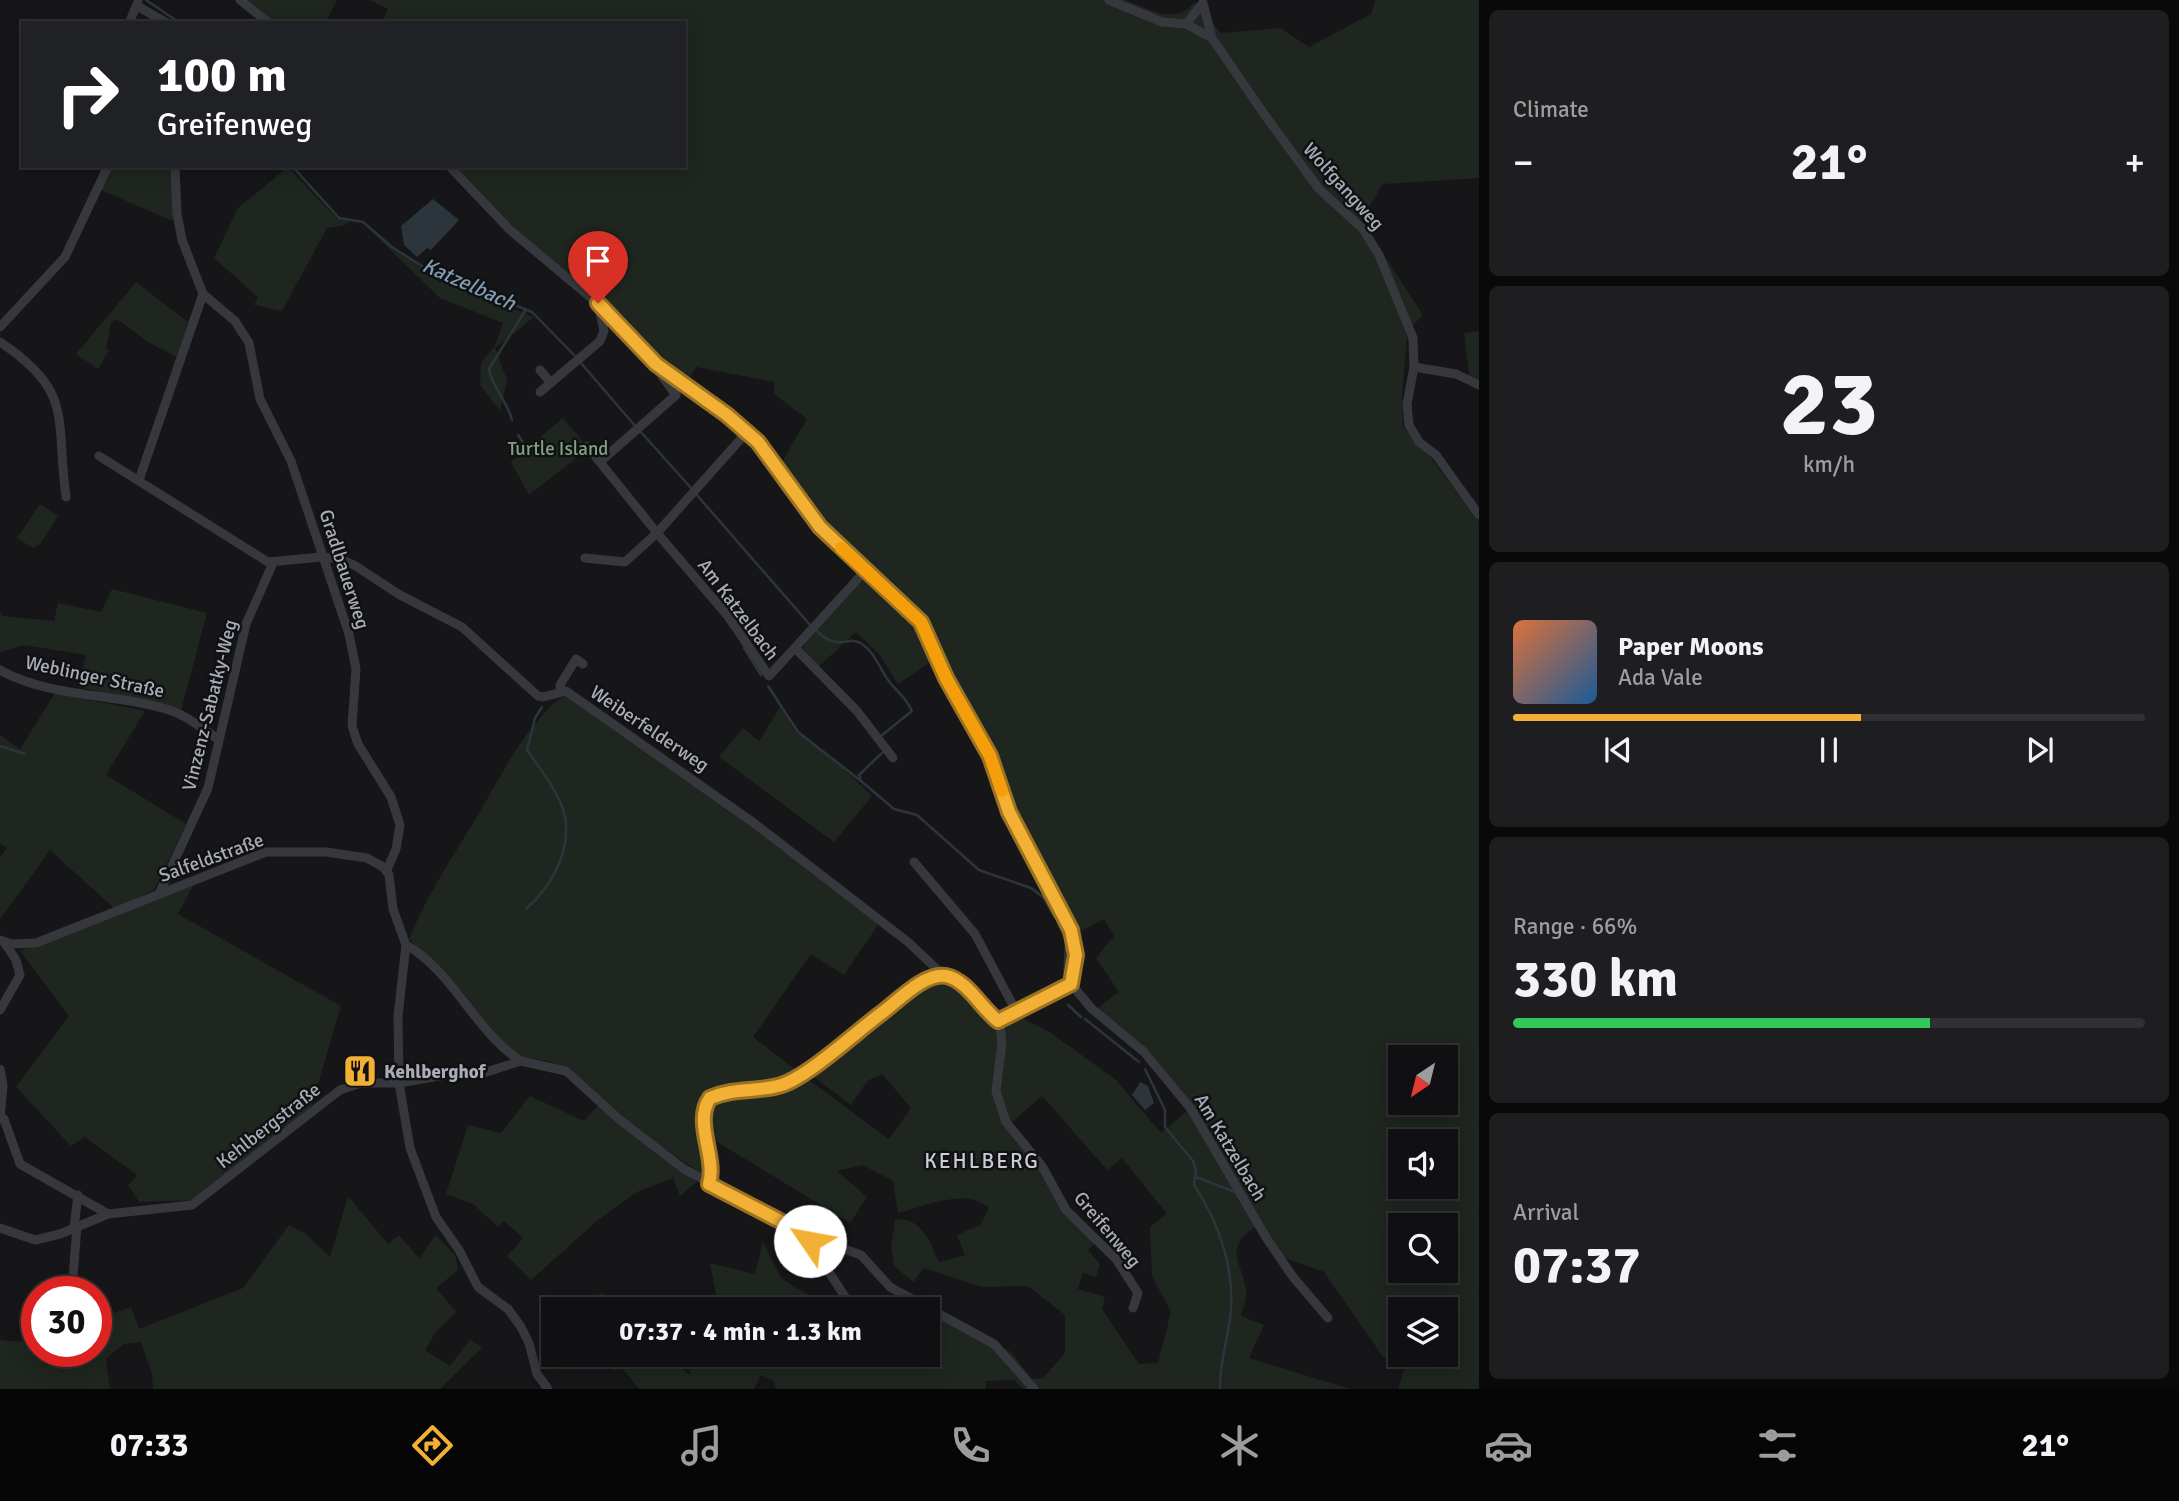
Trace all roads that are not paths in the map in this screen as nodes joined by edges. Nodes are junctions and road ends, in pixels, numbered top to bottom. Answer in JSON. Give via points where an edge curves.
{"nodes":[{"id":1,"x":240,"y":0,"type":"edge"},
{"id":2,"x":1109,"y":0,"type":"edge"},
{"id":3,"x":1203,"y":2,"type":"edge"},
{"id":4,"x":138,"y":3,"type":"edge"},
{"id":5,"x":130,"y":21,"type":"edge"},
{"id":6,"x":164,"y":21,"type":"edge"},
{"id":7,"x":266,"y":21,"type":"edge"},
{"id":8,"x":1186,"y":24,"type":"junction"},
{"id":9,"x":1212,"y":38,"type":"junction"},
{"id":10,"x":107,"y":168,"type":"edge"},
{"id":11,"x":175,"y":168,"type":"edge"},
{"id":12,"x":451,"y":168,"type":"edge"},
{"id":13,"x":203,"y":294,"type":"junction"},
{"id":14,"x":598,"y":303,"type":"junction"},
{"id":15,"x":0,"y":327,"type":"edge"},
{"id":16,"x":0,"y":342,"type":"edge"},
{"id":17,"x":656,"y":364,"type":"junction"},
{"id":18,"x":1414,"y":366,"type":"junction"},
{"id":19,"x":540,"y":370,"type":"dead end"},
{"id":20,"x":551,"y":383,"type":"junction"},
{"id":21,"x":1479,"y":385,"type":"edge"},
{"id":22,"x":540,"y":392,"type":"dead end"},
{"id":23,"x":747,"y":432,"type":"junction"},
{"id":24,"x":587,"y":446,"type":"dead end"},
{"id":25,"x":99,"y":456,"type":"dead end"},
{"id":26,"x":601,"y":461,"type":"junction"},
{"id":27,"x":139,"y":480,"type":"junction"},
{"id":28,"x":66,"y":497,"type":"dead end"},
{"id":29,"x":1479,"y":515,"type":"edge"},
{"id":30,"x":657,"y":533,"type":"junction"},
{"id":31,"x":322,"y":557,"type":"junction"},
{"id":32,"x":584,"y":558,"type":"dead end"},
{"id":33,"x":273,"y":563,"type":"junction"},
{"id":34,"x":866,"y":570,"type":"junction"},
{"id":35,"x":795,"y":648,"type":"junction"},
{"id":36,"x":583,"y":664,"type":"dead end"},
{"id":37,"x":0,"y":670,"type":"edge"},
{"id":38,"x":561,"y":690,"type":"junction"},
{"id":39,"x":218,"y":739,"type":"junction"},
{"id":40,"x":893,"y":758,"type":"dead end"},
{"id":41,"x":914,"y":862,"type":"dead end"},
{"id":42,"x":387,"y":870,"type":"junction"},
{"id":43,"x":159,"y":894,"type":"junction"},
{"id":44,"x":2,"y":941,"type":"edge"},
{"id":45,"x":406,"y":945,"type":"junction"},
{"id":46,"x":943,"y":975,"type":"junction"},
{"id":47,"x":1071,"y":984,"type":"junction"},
{"id":48,"x":0,"y":1010,"type":"edge"},
{"id":49,"x":1016,"y":1011,"type":"junction"},
{"id":50,"x":998,"y":1021,"type":"junction"},
{"id":51,"x":521,"y":1061,"type":"junction"},
{"id":52,"x":0,"y":1069,"type":"edge"},
{"id":53,"x":400,"y":1083,"type":"junction"},
{"id":54,"x":0,"y":1118,"type":"edge"},
{"id":55,"x":709,"y":1184,"type":"junction"},
{"id":56,"x":78,"y":1195,"type":"junction"},
{"id":57,"x":108,"y":1214,"type":"junction"},
{"id":58,"x":75,"y":1226,"type":"junction"},
{"id":59,"x":0,"y":1228,"type":"edge"},
{"id":60,"x":811,"y":1237,"type":"junction"},
{"id":61,"x":73,"y":1276,"type":"edge"},
{"id":62,"x":845,"y":1297,"type":"edge"},
{"id":63,"x":1133,"y":1308,"type":"dead end"},
{"id":64,"x":1328,"y":1318,"type":"dead end"},
{"id":65,"x":548,"y":1389,"type":"edge"},
{"id":66,"x":1034,"y":1389,"type":"edge"}],
"edges":[{"from":1,"to":7,"type":"street"},
{"from":2,"to":8,"type":"street","via":[[1162,22]]},
{"from":3,"to":8,"type":"street"},
{"from":3,"to":9,"type":"street"},
{"from":4,"to":5,"type":"street"},
{"from":4,"to":6,"type":"street"},
{"from":8,"to":9,"type":"street"},
{"from":9,"to":18,"type":"street","name":"Wolfgangweg","via":[[1319,189],[1353,218],[1371,241],[1408,318]]},
{"from":10,"to":15,"type":"street","via":[[65,257]]},
{"from":11,"to":13,"type":"street","name":"Gradlbauerweg","via":[[179,228]]},
{"from":12,"to":14,"type":"street","via":[[510,230]]},
{"from":13,"to":27,"type":"street"},
{"from":13,"to":31,"type":"street","name":"Gradlbauerweg","via":[[244,332],[260,399],[291,461]]},
{"from":14,"to":17,"type":"street"},
{"from":14,"to":20,"type":"street","via":[[603,338]]},
{"from":16,"to":28,"type":"street","via":[[37,370],[57,401]]},
{"from":17,"to":23,"type":"street"},
{"from":17,"to":26,"type":"street","via":[[676,396]]},
{"from":18,"to":21,"type":"street","via":[[1457,374]]},
{"from":18,"to":29,"type":"street","name":"Wolfgangweg","via":[[1407,404],[1409,425]]},
{"from":19,"to":20,"type":"street"},
{"from":20,"to":22,"type":"street"},
{"from":23,"to":30,"type":"street"},
{"from":23,"to":34,"type":"street","via":[[806,510]]},
{"from":24,"to":26,"type":"street","name":"Am Katzelbach"},
{"from":25,"to":27,"type":"street"},
{"from":26,"to":30,"type":"street","name":"Am Katzelbach"},
{"from":27,"to":33,"type":"street"},
{"from":30,"to":32,"type":"street","via":[[625,562]]},
{"from":30,"to":35,"type":"street","name":"Am Katzelbach","via":[[727,615],[769,676]]},
{"from":31,"to":33,"type":"street","name":"Weiberfelderweg"},
{"from":31,"to":38,"type":"street","name":"Weiberfelderweg","via":[[341,559],[449,618],[538,695]]},
{"from":31,"to":42,"type":"street","name":"Gradlbauerweg","via":[[355,660],[354,735],[391,797],[400,825]]},
{"from":33,"to":39,"type":"street","name":"Vinzenz-Sabatky-Weg","via":[[246,624]]},
{"from":34,"to":35,"type":"street","name":"Am Katzelbach"},
{"from":34,"to":47,"type":"street","via":[[921,622],[990,756],[1009,812],[1071,930],[1076,955]]},
{"from":35,"to":40,"type":"street","name":"Am Katzelbach","via":[[857,711]]},
{"from":36,"to":38,"type":"street","via":[[576,659]]},
{"from":37,"to":39,"type":"street","name":"Weblinger Straße","via":[[68,691],[174,712]]},
{"from":38,"to":46,"type":"street","name":"Weiberfelderweg","via":[[715,794],[908,942]]},
{"from":39,"to":43,"type":"street","name":"Vinzenz-Sabatky-Weg","via":[[204,798]]},
{"from":41,"to":49,"type":"street","via":[[973,932]]},
{"from":42,"to":43,"type":"street","name":"Salfeldstraße","via":[[356,855],[277,851],[225,866]]},
{"from":42,"to":45,"type":"street","via":[[393,909]]},
{"from":43,"to":44,"type":"street","name":"Salfeldstraße","via":[[36,943]]},
{"from":44,"to":48,"type":"street","name":"Salfeldstraße","via":[[20,975]]},
{"from":45,"to":51,"type":"street"},
{"from":45,"to":53,"type":"street","via":[[398,1016]]},
{"from":46,"to":50,"type":"street","via":[[960,984]]},
{"from":46,"to":55,"type":"street","via":[[901,998],[804,1073],[779,1086],[725,1091],[710,1098],[704,1114],[713,1171]]},
{"from":47,"to":49,"type":"street"},
{"from":47,"to":64,"type":"street","name":"Am Katzelbach","via":[[1092,1009],[1144,1052],[1191,1109],[1267,1239]]},
{"from":49,"to":50,"type":"street"},
{"from":50,"to":63,"type":"street","name":"Greifenweg","via":[[1002,1043],[996,1091],[1006,1122],[1042,1166],[1071,1217],[1116,1259],[1138,1293]]},
{"from":51,"to":53,"type":"street","name":"Kehlbergstraße","via":[[480,1074]]},
{"from":51,"to":55,"type":"street","via":[[572,1075],[620,1120]]},
{"from":52,"to":54,"type":"street"},
{"from":53,"to":57,"type":"street","name":"Kehlbergstraße","via":[[360,1083],[340,1090],[198,1203]]},
{"from":53,"to":65,"type":"street","via":[[410,1148],[436,1217],[478,1287],[522,1326],[537,1374]]},
{"from":54,"to":56,"type":"street","via":[[20,1164]]},
{"from":55,"to":60,"type":"street"},
{"from":56,"to":57,"type":"street"},
{"from":56,"to":58,"type":"street"},
{"from":57,"to":58,"type":"street","name":"Kehlbergstraße"},
{"from":58,"to":59,"type":"street","name":"Kehlbergstraße","via":[[35,1240]]},
{"from":58,"to":61,"type":"street"},
{"from":60,"to":62,"type":"street","via":[[812,1246]]},
{"from":60,"to":66,"type":"street","via":[[861,1255],[890,1287],[994,1344]]}]}
